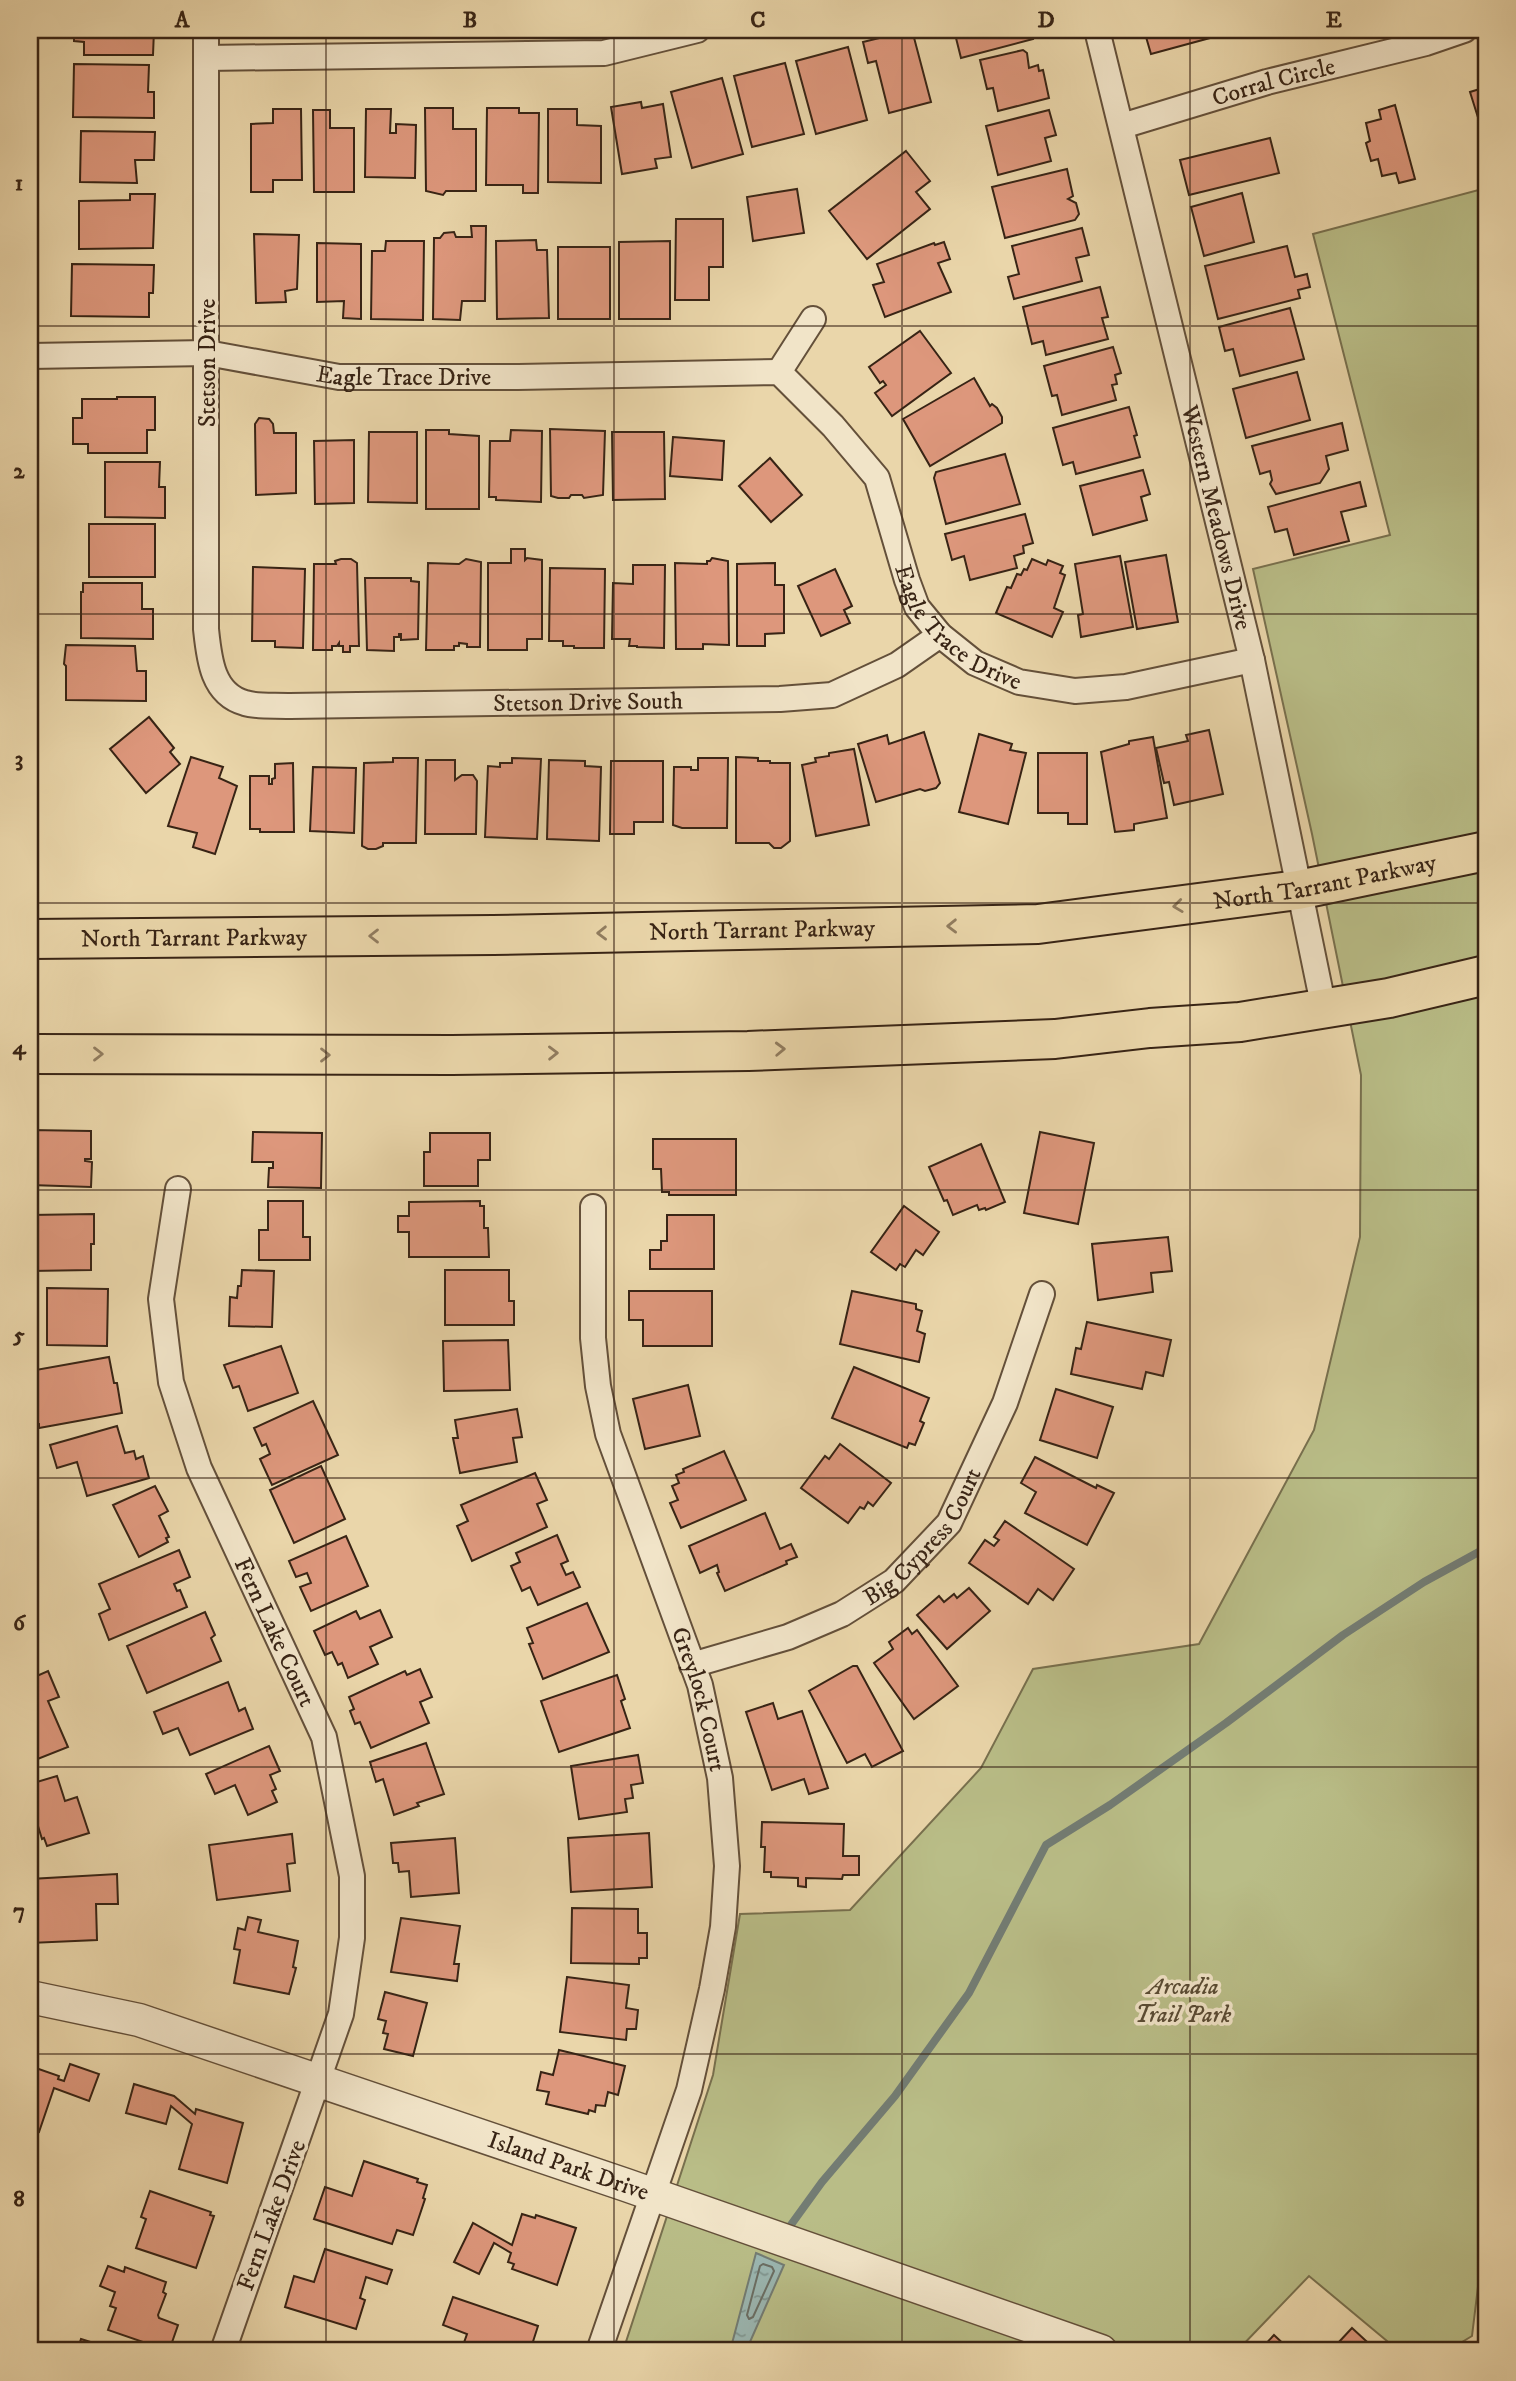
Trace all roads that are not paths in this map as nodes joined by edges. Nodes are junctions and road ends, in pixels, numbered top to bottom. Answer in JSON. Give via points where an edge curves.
{"nodes":[{"id":1,"x":205,"y":30,"type":"edge"},
{"id":2,"x":697,"y":30,"type":"edge"},
{"id":3,"x":1097,"y":30,"type":"edge"},
{"id":4,"x":1464,"y":30,"type":"edge"},
{"id":5,"x":205,"y":58,"type":"junction"},
{"id":6,"x":1122,"y":126,"type":"junction"},
{"id":7,"x":813,"y":318,"type":"dead end"},
{"id":8,"x":207,"y":353,"type":"junction"},
{"id":9,"x":30,"y":356,"type":"edge"},
{"id":10,"x":779,"y":372,"type":"junction"},
{"id":11,"x":940,"y":635,"type":"junction"},
{"id":12,"x":1252,"y":660,"type":"junction"},
{"id":13,"x":224,"y":693,"type":"joint"},
{"id":14,"x":1486,"y":851,"type":"edge"},
{"id":15,"x":1298,"y":890,"type":"junction"},
{"id":16,"x":30,"y":939,"type":"edge"},
{"id":17,"x":1486,"y":975,"type":"edge"},
{"id":18,"x":1324,"y":1009,"type":"junction"},
{"id":19,"x":30,"y":1054,"type":"edge"},
{"id":20,"x":178,"y":1189,"type":"dead end"},
{"id":21,"x":593,"y":1207,"type":"dead end"},
{"id":22,"x":1042,"y":1294,"type":"dead end"},
{"id":23,"x":692,"y":1665,"type":"junction"},
{"id":24,"x":30,"y":1997,"type":"edge"},
{"id":25,"x":319,"y":2079,"type":"junction"},
{"id":26,"x":652,"y":2195,"type":"junction"},
{"id":27,"x":223,"y":2351,"type":"edge"},
{"id":28,"x":599,"y":2351,"type":"edge"},
{"id":29,"x":1101,"y":2351,"type":"edge"}],
"edges":[{"from":1,"to":5,"type":"street","name":"Stetson Drive"},
{"from":2,"to":5,"type":"street","via":[[604,53]]},
{"from":3,"to":6,"type":"street","name":"Western Meadows Drive"},
{"from":4,"to":6,"type":"street","name":"Corral Circle"},
{"from":5,"to":8,"type":"street","name":"Stetson Drive"},
{"from":6,"to":12,"type":"street","name":"Western Meadows Drive"},
{"from":7,"to":10,"type":"street"},
{"from":8,"to":9,"type":"street","name":"Eagle Trace Drive"},
{"from":8,"to":10,"type":"street","name":"Eagle Trace Drive","via":[[339,377]]},
{"from":8,"to":13,"type":"street","name":"Stetson Drive","via":[[206,629],[209,663]]},
{"from":10,"to":11,"type":"street","name":"Eagle Trace Drive","via":[[877,478],[917,607]]},
{"from":11,"to":12,"type":"street","name":"Eagle Trace Drive","via":[[975,663],[1020,682],[1075,691],[1126,687]]},
{"from":11,"to":13,"type":"street","name":"Stetson Drive South","via":[[897,665],[832,695],[290,706],[245,703]]},
{"from":12,"to":15,"type":"street","name":"Western Meadows Drive"},
{"from":14,"to":15,"type":"main road","name":"North Tarrant Parkway"},
{"from":15,"to":16,"type":"main road","name":"North Tarrant Parkway","one_way":true,"via":[[1038,924]]},
{"from":15,"to":18,"type":"street","name":"Western Meadows Drive"},
{"from":17,"to":18,"type":"main road"},
{"from":19,"to":18,"type":"main road","one_way":true,"via":[[748,1051],[1055,1039],[1240,1022]]},
{"from":20,"to":25,"type":"street","name":"Fern Lake Court","via":[[162,1299],[171,1382],[200,1468],[324,1737],[352,1876],[352,1938],[341,2014]]},
{"from":21,"to":23,"type":"street","name":"Greylock Court","via":[[597,1386],[608,1434]]},
{"from":22,"to":23,"type":"street","name":"Big Cypress Court","via":[[1005,1403],[948,1523],[894,1581],[842,1614],[788,1637]]},
{"from":23,"to":26,"type":"street","name":"Greylock Court","via":[[720,1778],[727,1866],[723,1927],[689,2090]]},
{"from":24,"to":25,"type":"street","name":"Island Park Drive","via":[[139,2020]]},
{"from":25,"to":26,"type":"street","name":"Island Park Drive"},
{"from":25,"to":27,"type":"street","name":"Fern Lake Drive"},
{"from":26,"to":28,"type":"street","name":"Greylock Court"},
{"from":26,"to":29,"type":"street","name":"Island Park Drive"}]}
